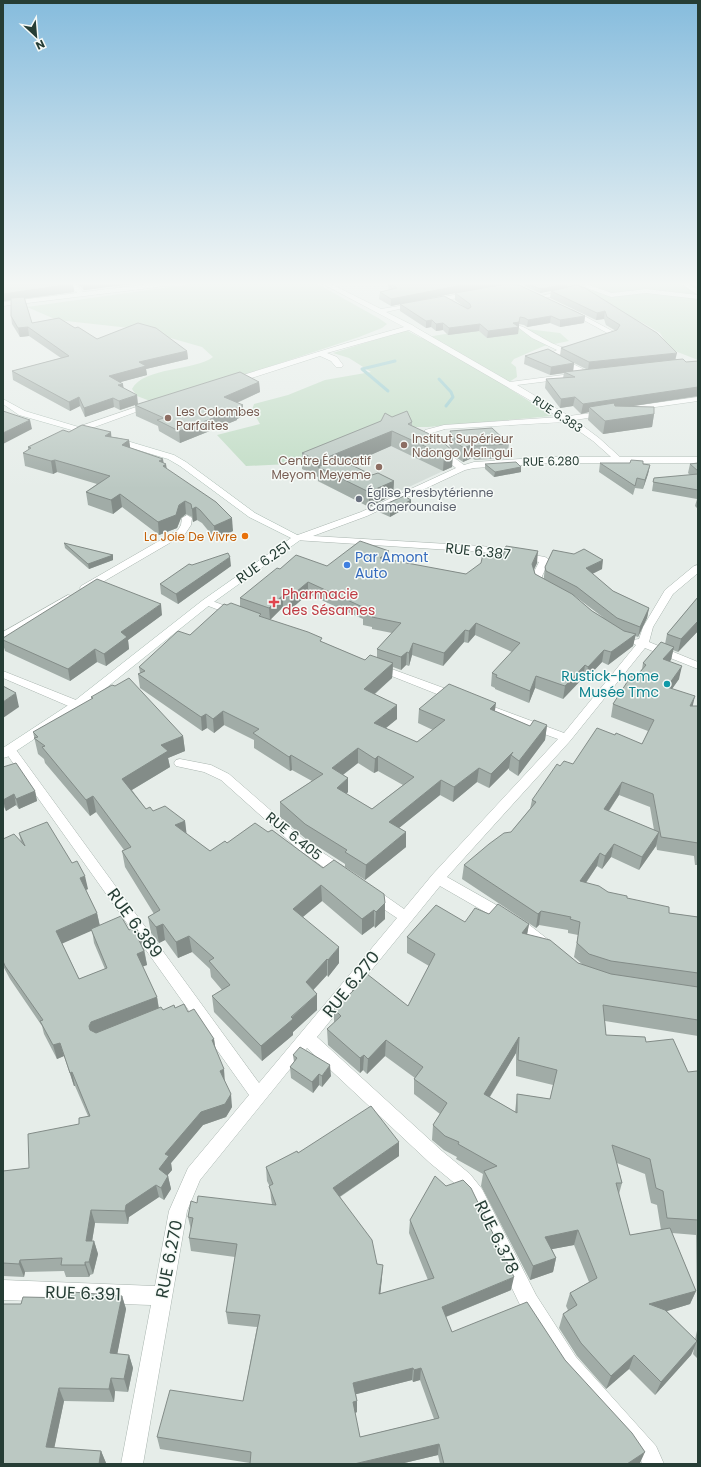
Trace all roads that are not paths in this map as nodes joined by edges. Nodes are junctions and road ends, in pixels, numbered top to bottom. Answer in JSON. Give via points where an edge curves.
{"nodes":[{"id":1,"x":325,"y":351,"type":"edge"},
{"id":2,"x":454,"y":351,"type":"edge"},
{"id":3,"x":559,"y":351,"type":"edge"},
{"id":4,"x":320,"y":353,"type":"junction"},
{"id":5,"x":338,"y":365,"type":"dead end"},
{"id":6,"x":224,"y":384,"type":"edge"},
{"id":7,"x":510,"y":384,"type":"junction"},
{"id":8,"x":698,"y":399,"type":"edge"},
{"id":9,"x":3,"y":401,"type":"edge"},
{"id":10,"x":160,"y":403,"type":"edge"},
{"id":11,"x":568,"y":419,"type":"junction"},
{"id":12,"x":78,"y":430,"type":"junction"},
{"id":13,"x":618,"y":460,"type":"junction"},
{"id":14,"x":698,"y":460,"type":"edge"},
{"id":15,"x":462,"y":468,"type":"junction"},
{"id":16,"x":187,"y":518,"type":"dead end"},
{"id":17,"x":298,"y":538,"type":"junction"},
{"id":18,"x":698,"y":568,"type":"edge"},
{"id":19,"x":556,"y":593,"type":"edge"},
{"id":20,"x":207,"y":602,"type":"junction"},
{"id":21,"x":243,"y":616,"type":"edge"},
{"id":22,"x":3,"y":636,"type":"edge"},
{"id":23,"x":626,"y":640,"type":"edge"},
{"id":24,"x":643,"y":643,"type":"junction"},
{"id":25,"x":368,"y":663,"type":"edge"},
{"id":26,"x":698,"y":666,"type":"edge"},
{"id":27,"x":3,"y":674,"type":"edge"},
{"id":28,"x":464,"y":700,"type":"edge"},
{"id":29,"x":77,"y":705,"type":"junction"},
{"id":30,"x":478,"y":705,"type":"edge"},
{"id":31,"x":566,"y":738,"type":"junction"},
{"id":32,"x":6,"y":752,"type":"edge"},
{"id":33,"x":180,"y":763,"type":"dead end"},
{"id":34,"x":348,"y":877,"type":"edge"},
{"id":35,"x":438,"y":878,"type":"junction"},
{"id":36,"x":361,"y":886,"type":"edge"},
{"id":37,"x":406,"y":917,"type":"junction"},
{"id":38,"x":558,"y":954,"type":"edge"},
{"id":39,"x":307,"y":1038,"type":"junction"},
{"id":40,"x":259,"y":1096,"type":"junction"},
{"id":41,"x":3,"y":1290,"type":"edge"},
{"id":42,"x":162,"y":1296,"type":"junction"},
{"id":43,"x":132,"y":1464,"type":"edge"},
{"id":44,"x":653,"y":1464,"type":"edge"}],
"edges":[{"from":1,"to":4,"type":"street"},
{"from":2,"to":7,"type":"street","name":"RUE 6.383"},
{"from":3,"to":7,"type":"street","via":[[552,356],[589,374]]},
{"from":4,"to":5,"type":"street","via":[[334,359]]},
{"from":4,"to":6,"type":"street"},
{"from":7,"to":11,"type":"street","name":"RUE 6.383"},
{"from":8,"to":11,"type":"street"},
{"from":9,"to":12,"type":"street","name":"RUE 6.251","via":[[22,413]]},
{"from":10,"to":12,"type":"street"},
{"from":11,"to":13,"type":"street","name":"RUE 6.383","via":[[598,441]]},
{"from":11,"to":15,"type":"street","via":[[444,427],[428,432],[445,455]]},
{"from":12,"to":17,"type":"street","name":"RUE 6.251","via":[[171,457],[252,515]]},
{"from":13,"to":14,"type":"street","name":"RUE 6.280"},
{"from":13,"to":15,"type":"street","name":"RUE 6.280","via":[[511,462]]},
{"from":15,"to":17,"type":"street","name":"RUE 6.280","via":[[364,514]]},
{"from":16,"to":22,"type":"street","via":[[182,532]]},
{"from":17,"to":19,"type":"street","name":"RUE 6.387","via":[[482,549],[546,560],[537,576],[538,583]]},
{"from":17,"to":20,"type":"street","name":"RUE 6.251"},
{"from":18,"to":24,"type":"street","name":"RUE 6.270","via":[[669,592],[648,627]]},
{"from":20,"to":21,"type":"street"},
{"from":20,"to":29,"type":"street","name":"RUE 6.251"},
{"from":23,"to":24,"type":"street"},
{"from":24,"to":26,"type":"street"},
{"from":24,"to":31,"type":"street","name":"RUE 6.270"},
{"from":25,"to":28,"type":"street"},
{"from":27,"to":29,"type":"street"},
{"from":29,"to":32,"type":"street","name":"RUE 6.251"},
{"from":30,"to":31,"type":"street"},
{"from":31,"to":35,"type":"street","name":"RUE 6.270"},
{"from":32,"to":40,"type":"street","name":"RUE 6.389"},
{"from":33,"to":34,"type":"street","name":"RUE 6.405","via":[[207,768],[225,778],[303,846]]},
{"from":35,"to":37,"type":"street","name":"RUE 6.270"},
{"from":35,"to":38,"type":"street","via":[[518,924]]},
{"from":36,"to":37,"type":"street"},
{"from":37,"to":39,"type":"street","name":"RUE 6.270"},
{"from":39,"to":40,"type":"street","name":"RUE 6.270"},
{"from":39,"to":44,"type":"street","name":"RUE 6.378","via":[[464,1180],[476,1195],[529,1302],[569,1364],[635,1436],[649,1453]]},
{"from":40,"to":42,"type":"street","name":"RUE 6.270","via":[[194,1174],[178,1212]]},
{"from":41,"to":42,"type":"street","name":"RUE 6.391"},
{"from":42,"to":43,"type":"street","name":"RUE 6.270"}]}
